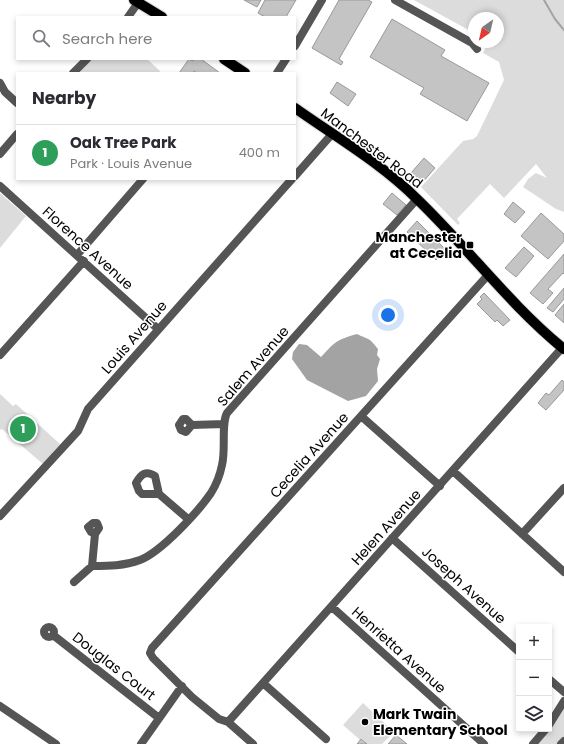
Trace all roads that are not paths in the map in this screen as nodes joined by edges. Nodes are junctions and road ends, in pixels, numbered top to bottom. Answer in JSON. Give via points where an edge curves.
{"nodes":[{"id":1,"x":322,"y":0,"type":"edge"},
{"id":2,"x":395,"y":0,"type":"edge"},
{"id":3,"x":138,"y":1,"type":"edge"},
{"id":4,"x":129,"y":16,"type":"edge"},
{"id":5,"x":160,"y":16,"type":"edge"},
{"id":6,"x":296,"y":44,"type":"edge"},
{"id":7,"x":477,"y":50,"type":"dead end"},
{"id":8,"x":86,"y":60,"type":"edge"},
{"id":9,"x":225,"y":60,"type":"edge"},
{"id":10,"x":285,"y":60,"type":"edge"},
{"id":11,"x":74,"y":72,"type":"edge"},
{"id":12,"x":241,"y":72,"type":"edge"},
{"id":13,"x":278,"y":72,"type":"edge"},
{"id":14,"x":0,"y":83,"type":"edge"},
{"id":15,"x":16,"y":102,"type":"edge"},
{"id":16,"x":296,"y":109,"type":"edge"},
{"id":17,"x":332,"y":134,"type":"junction"},
{"id":18,"x":16,"y":135,"type":"edge"},
{"id":19,"x":0,"y":154,"type":"edge"},
{"id":20,"x":296,"y":175,"type":"edge"},
{"id":21,"x":142,"y":180,"type":"edge"},
{"id":22,"x":291,"y":180,"type":"edge"},
{"id":23,"x":0,"y":186,"type":"edge"},
{"id":24,"x":417,"y":199,"type":"junction"},
{"id":25,"x":77,"y":255,"type":"junction"},
{"id":26,"x":84,"y":261,"type":"junction"},
{"id":27,"x":488,"y":275,"type":"junction"},
{"id":28,"x":158,"y":328,"type":"junction"},
{"id":29,"x":563,"y":349,"type":"edge"},
{"id":30,"x":0,"y":355,"type":"edge"},
{"id":31,"x":361,"y":416,"type":"junction"},
{"id":32,"x":224,"y":424,"type":"junction"},
{"id":33,"x":192,"y":425,"type":"dead end"},
{"id":34,"x":453,"y":471,"type":"junction"},
{"id":35,"x":440,"y":486,"type":"junction"},
{"id":36,"x":564,"y":488,"type":"edge"},
{"id":37,"x":160,"y":494,"type":"dead end"},
{"id":38,"x":0,"y":516,"type":"edge"},
{"id":39,"x":188,"y":519,"type":"junction"},
{"id":40,"x":95,"y":534,"type":"dead end"},
{"id":41,"x":522,"y":534,"type":"junction"},
{"id":42,"x":392,"y":538,"type":"junction"},
{"id":43,"x":92,"y":566,"type":"junction"},
{"id":44,"x":564,"y":572,"type":"edge"},
{"id":45,"x":74,"y":582,"type":"dead end"},
{"id":46,"x":332,"y":607,"type":"junction"},
{"id":47,"x":53,"y":635,"type":"dead end"},
{"id":48,"x":516,"y":649,"type":"edge"},
{"id":49,"x":552,"y":682,"type":"edge"},
{"id":50,"x":263,"y":683,"type":"junction"},
{"id":51,"x":182,"y":686,"type":"junction"},
{"id":52,"x":564,"y":692,"type":"edge"},
{"id":53,"x":564,"y":701,"type":"edge"},
{"id":54,"x":0,"y":706,"type":"edge"},
{"id":55,"x":159,"y":718,"type":"junction"},
{"id":56,"x":552,"y":720,"type":"edge"},
{"id":57,"x":228,"y":722,"type":"junction"},
{"id":58,"x":543,"y":732,"type":"edge"},
{"id":59,"x":326,"y":739,"type":"dead end"},
{"id":60,"x":564,"y":741,"type":"edge"},
{"id":61,"x":56,"y":744,"type":"edge"},
{"id":62,"x":142,"y":744,"type":"edge"},
{"id":63,"x":253,"y":744,"type":"edge"},
{"id":64,"x":484,"y":744,"type":"edge"},
{"id":65,"x":533,"y":744,"type":"edge"},
{"id":66,"x":561,"y":744,"type":"edge"}],
"edges":[{"from":1,"to":6,"type":"street"},
{"from":2,"to":7,"type":"street","via":[[472,43]]},
{"from":3,"to":4,"type":"street"},
{"from":3,"to":5,"type":"main road"},
{"from":8,"to":11,"type":"street"},
{"from":9,"to":12,"type":"main road"},
{"from":10,"to":13,"type":"street"},
{"from":14,"to":15,"type":"street"},
{"from":16,"to":17,"type":"main road","name":"Manchester Road"},
{"from":17,"to":20,"type":"street"},
{"from":17,"to":24,"type":"main road","name":"Manchester Road","via":[[387,173]]},
{"from":18,"to":19,"type":"street"},
{"from":21,"to":25,"type":"street"},
{"from":22,"to":28,"type":"street","name":"Louis Avenue"},
{"from":23,"to":25,"type":"street","name":"Florence Avenue"},
{"from":24,"to":27,"type":"main road","name":"Manchester Road"},
{"from":24,"to":32,"type":"street","name":"Salem Avenue","via":[[227,414]]},
{"from":25,"to":26,"type":"street","name":"Florence Avenue"},
{"from":26,"to":28,"type":"street","name":"Florence Avenue"},
{"from":26,"to":30,"type":"street"},
{"from":27,"to":29,"type":"main road","name":"Manchester Road"},
{"from":27,"to":31,"type":"street","name":"Cecelia Avenue"},
{"from":28,"to":38,"type":"street","name":"Louis Avenue","via":[[88,409],[78,430]]},
{"from":29,"to":34,"type":"street","name":"Helen Avenue"},
{"from":31,"to":35,"type":"street"},
{"from":31,"to":51,"type":"street","name":"Cecelia Avenue","via":[[152,648],[150,653],[153,658]]},
{"from":32,"to":33,"type":"street"},
{"from":32,"to":39,"type":"street","name":"Salem Avenue","via":[[225,449],[220,474],[211,492]]},
{"from":34,"to":35,"type":"street","name":"Helen Avenue"},
{"from":34,"to":41,"type":"street"},
{"from":35,"to":42,"type":"street","name":"Helen Avenue"},
{"from":36,"to":41,"type":"street"},
{"from":37,"to":39,"type":"street"},
{"from":39,"to":43,"type":"street","name":"Salem Avenue","via":[[160,548],[141,560],[117,566]]},
{"from":40,"to":43,"type":"street"},
{"from":41,"to":44,"type":"street"},
{"from":42,"to":46,"type":"street","name":"Helen Avenue"},
{"from":42,"to":48,"type":"street","name":"Joseph Avenue"},
{"from":43,"to":45,"type":"street"},
{"from":46,"to":50,"type":"street","name":"Helen Avenue"},
{"from":46,"to":64,"type":"street","name":"Henrietta Avenue"},
{"from":47,"to":55,"type":"street","name":"Douglas Court"},
{"from":49,"to":52,"type":"street"},
{"from":50,"to":57,"type":"street","name":"Helen Avenue"},
{"from":50,"to":59,"type":"street"},
{"from":51,"to":55,"type":"street"},
{"from":51,"to":57,"type":"street","via":[[219,719]]},
{"from":53,"to":56,"type":"street"},
{"from":54,"to":61,"type":"street"},
{"from":55,"to":62,"type":"street"},
{"from":57,"to":63,"type":"street"},
{"from":58,"to":65,"type":"street"},
{"from":60,"to":66,"type":"street"}]}
